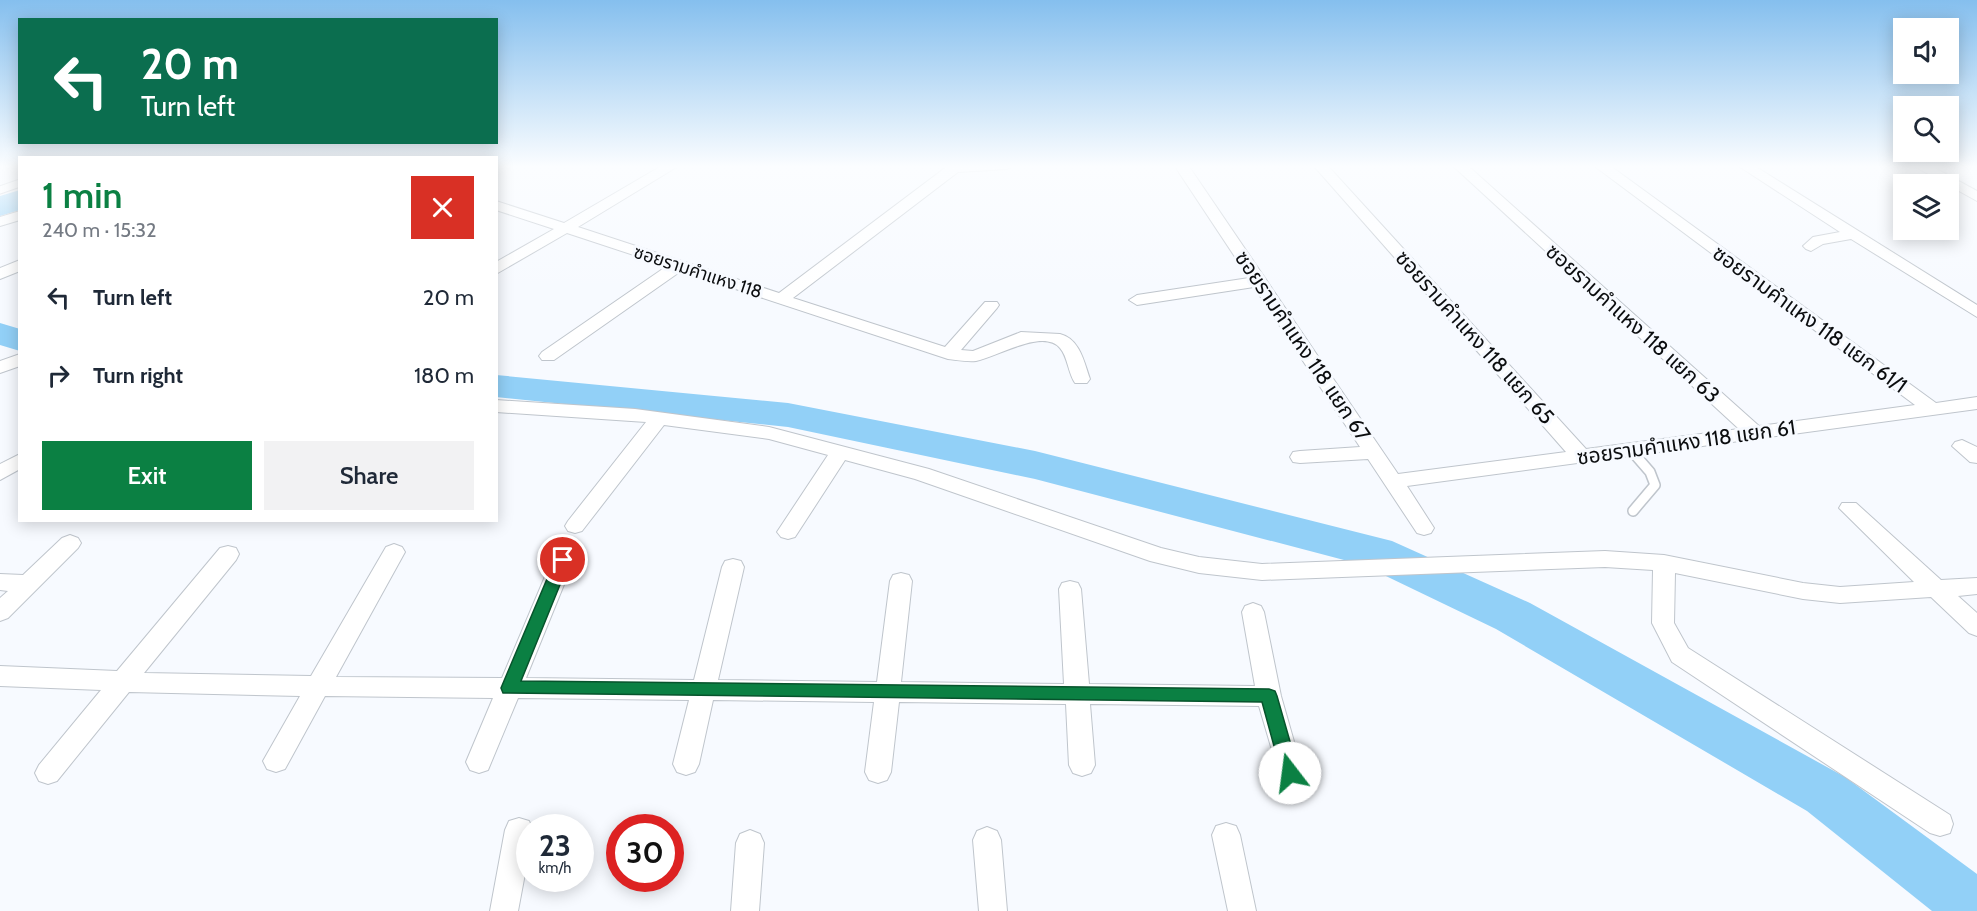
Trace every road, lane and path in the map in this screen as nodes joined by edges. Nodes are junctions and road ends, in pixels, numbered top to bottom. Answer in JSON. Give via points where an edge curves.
{"nodes":[{"id":1,"x":501,"y":208,"type":"edge"},
{"id":2,"x":601,"y":208,"type":"edge"},
{"id":3,"x":902,"y":208,"type":"edge"},
{"id":4,"x":1210,"y":208,"type":"edge"},
{"id":5,"x":1358,"y":208,"type":"edge"},
{"id":6,"x":1506,"y":208,"type":"edge"},
{"id":7,"x":1658,"y":208,"type":"edge"},
{"id":8,"x":1811,"y":208,"type":"edge"},
{"id":9,"x":18,"y":215,"type":"edge"},
{"id":10,"x":0,"y":222,"type":"edge"},
{"id":11,"x":567,"y":228,"type":"junction"},
{"id":12,"x":1853,"y":234,"type":"junction"},
{"id":13,"x":1811,"y":246,"type":"dead end"},
{"id":14,"x":18,"y":266,"type":"edge"},
{"id":15,"x":678,"y":266,"type":"junction"},
{"id":16,"x":498,"y":268,"type":"edge"},
{"id":17,"x":0,"y":273,"type":"edge"},
{"id":18,"x":1260,"y":281,"type":"junction"},
{"id":19,"x":781,"y":299,"type":"junction"},
{"id":20,"x":1137,"y":300,"type":"dead end"},
{"id":21,"x":991,"y":304,"type":"dead end"},
{"id":22,"x":1977,"y":312,"type":"edge"},
{"id":23,"x":0,"y":352,"type":"edge"},
{"id":24,"x":948,"y":354,"type":"junction"},
{"id":25,"x":18,"y":356,"type":"edge"},
{"id":26,"x":548,"y":356,"type":"dead end"},
{"id":27,"x":18,"y":358,"type":"edge"},
{"id":28,"x":0,"y":368,"type":"edge"},
{"id":29,"x":1081,"y":379,"type":"dead end"},
{"id":30,"x":1977,"y":403,"type":"edge"},
{"id":31,"x":498,"y":406,"type":"edge"},
{"id":32,"x":1932,"y":409,"type":"junction"},
{"id":33,"x":659,"y":418,"type":"junction"},
{"id":34,"x":1754,"y":432,"type":"junction"},
{"id":35,"x":1630,"y":449,"type":"junction"},
{"id":36,"x":840,"y":452,"type":"junction"},
{"id":37,"x":1375,"y":452,"type":"junction"},
{"id":38,"x":1581,"y":456,"type":"junction"},
{"id":39,"x":1300,"y":457,"type":"dead end"},
{"id":40,"x":18,"y":461,"type":"edge"},
{"id":41,"x":0,"y":473,"type":"edge"},
{"id":42,"x":1395,"y":481,"type":"junction"},
{"id":43,"x":1849,"y":508,"type":"dead end"},
{"id":44,"x":1633,"y":511,"type":"dead end"},
{"id":45,"x":575,"y":526,"type":"dead end"},
{"id":46,"x":1424,"y":528,"type":"dead end"},
{"id":47,"x":788,"y":532,"type":"dead end"},
{"id":48,"x":70,"y":543,"type":"dead end"},
{"id":49,"x":394,"y":552,"type":"dead end"},
{"id":50,"x":228,"y":554,"type":"dead end"},
{"id":51,"x":563,"y":560,"type":"dead end"},
{"id":52,"x":1664,"y":563,"type":"junction"},
{"id":53,"x":733,"y":567,"type":"dead end"},
{"id":54,"x":901,"y":581,"type":"dead end"},
{"id":55,"x":0,"y":582,"type":"edge"},
{"id":56,"x":29,"y":584,"type":"junction"},
{"id":57,"x":1977,"y":586,"type":"edge"},
{"id":58,"x":1070,"y":589,"type":"dead end"},
{"id":59,"x":1938,"y":590,"type":"junction"},
{"id":60,"x":0,"y":612,"type":"edge"},
{"id":61,"x":1253,"y":612,"type":"dead end"},
{"id":62,"x":1977,"y":627,"type":"edge"},
{"id":63,"x":0,"y":676,"type":"edge"},
{"id":64,"x":124,"y":681,"type":"junction"},
{"id":65,"x":319,"y":686,"type":"junction"},
{"id":66,"x":509,"y":688,"type":"junction"},
{"id":67,"x":703,"y":690,"type":"junction"},
{"id":68,"x":888,"y":692,"type":"junction"},
{"id":69,"x":1077,"y":694,"type":"junction"},
{"id":70,"x":1269,"y":696,"type":"junction"},
{"id":71,"x":276,"y":761,"type":"dead end"},
{"id":72,"x":479,"y":762,"type":"dead end"},
{"id":73,"x":686,"y":764,"type":"dead end"},
{"id":74,"x":1082,"y":765,"type":"dead end"},
{"id":75,"x":878,"y":772,"type":"dead end"},
{"id":76,"x":48,"y":773,"type":"dead end"},
{"id":77,"x":1290,"y":773,"type":"dead end"},
{"id":78,"x":1940,"y":824,"type":"dead end"},
{"id":79,"x":1226,"y":835,"type":"dead end"},
{"id":80,"x":987,"y":840,"type":"dead end"},
{"id":81,"x":750,"y":843,"type":"dead end"},
{"id":82,"x":516,"y":846,"type":"edge"},
{"id":83,"x":504,"y":911,"type":"edge"},
{"id":84,"x":745,"y":911,"type":"edge"},
{"id":85,"x":993,"y":911,"type":"edge"},
{"id":86,"x":1242,"y":911,"type":"edge"}],
"edges":[{"from":1,"to":11,"type":"street","name":"ซอยรามคำแหง 118"},
{"from":2,"to":11,"type":"street"},
{"from":3,"to":19,"type":"street","name":"ซอยรามคำแหง 118"},
{"from":4,"to":18,"type":"street","name":"ซอยรามคำแหง 118 แยก 67"},
{"from":5,"to":38,"type":"street","name":"ซอยรามคำแหง 118 แยก 65"},
{"from":6,"to":34,"type":"street","name":"ซอยรามคำแหง 118 แยก 63"},
{"from":7,"to":32,"type":"street","name":"ซอยรามคำแหง 118 แยก 61/1"},
{"from":8,"to":12,"type":"street"},
{"from":9,"to":10,"type":"street"},
{"from":11,"to":15,"type":"street","name":"ซอยรามคำแหง 118"},
{"from":11,"to":16,"type":"street"},
{"from":12,"to":13,"type":"street","via":[[1818,240]]},
{"from":12,"to":22,"type":"street"},
{"from":14,"to":17,"type":"street"},
{"from":15,"to":19,"type":"street","name":"ซอยรามคำแหง 118"},
{"from":15,"to":26,"type":"street"},
{"from":18,"to":20,"type":"street"},
{"from":18,"to":37,"type":"street","name":"ซอยรามคำแหง 118 แยก 67"},
{"from":19,"to":24,"type":"street"},
{"from":21,"to":24,"type":"street"},
{"from":23,"to":25,"type":"street"},
{"from":24,"to":29,"type":"street","via":[[974,356],[1021,337],[1060,339],[1070,348]]},
{"from":27,"to":28,"type":"street"},
{"from":30,"to":32,"type":"street","name":"ซอยรามคำแหง 118 แยก 61"},
{"from":31,"to":33,"type":"street"},
{"from":32,"to":34,"type":"street","name":"ซอยรามคำแหง 118 แยก 61"},
{"from":33,"to":36,"type":"street","via":[[770,432]]},
{"from":33,"to":45,"type":"street"},
{"from":34,"to":35,"type":"street","name":"ซอยรามคำแหง 118 แยก 61"},
{"from":35,"to":38,"type":"street","name":"ซอยรามคำแหง 118 แยก 61"},
{"from":35,"to":44,"type":"lane","via":[[1650,472],[1655,485]]},
{"from":36,"to":47,"type":"street"},
{"from":36,"to":52,"type":"street","via":[[922,474],[1158,555],[1199,565],[1262,572],[1504,561],[1605,559]]},
{"from":37,"to":39,"type":"street"},
{"from":37,"to":42,"type":"street","name":"ซอยรามคำแหง 118 แยก 67"},
{"from":38,"to":42,"type":"street","name":"ซอยรามคำแหง 118 แยก 61"},
{"from":40,"to":41,"type":"street"},
{"from":42,"to":46,"type":"street","name":"ซอยรามคำแหง 118 แยก 67"},
{"from":43,"to":59,"type":"street"},
{"from":48,"to":56,"type":"street"},
{"from":49,"to":65,"type":"street"},
{"from":50,"to":64,"type":"street"},
{"from":51,"to":66,"type":"street"},
{"from":52,"to":59,"type":"street","via":[[1812,592],[1868,595]]},
{"from":52,"to":78,"type":"street","via":[[1663,623],[1680,655]]},
{"from":53,"to":67,"type":"street"},
{"from":54,"to":68,"type":"street"},
{"from":55,"to":56,"type":"street"},
{"from":56,"to":60,"type":"street"},
{"from":57,"to":59,"type":"street"},
{"from":58,"to":69,"type":"street"},
{"from":59,"to":62,"type":"street"},
{"from":61,"to":70,"type":"street"},
{"from":63,"to":64,"type":"street"},
{"from":64,"to":65,"type":"street"},
{"from":64,"to":76,"type":"street"},
{"from":65,"to":66,"type":"street"},
{"from":65,"to":71,"type":"street"},
{"from":66,"to":67,"type":"street"},
{"from":66,"to":72,"type":"street"},
{"from":67,"to":68,"type":"street"},
{"from":67,"to":73,"type":"street"},
{"from":68,"to":69,"type":"street"},
{"from":68,"to":75,"type":"street"},
{"from":69,"to":70,"type":"street"},
{"from":69,"to":74,"type":"street"},
{"from":70,"to":77,"type":"street"},
{"from":79,"to":86,"type":"street"},
{"from":80,"to":85,"type":"street"},
{"from":81,"to":84,"type":"street"},
{"from":82,"to":83,"type":"street"}]}
